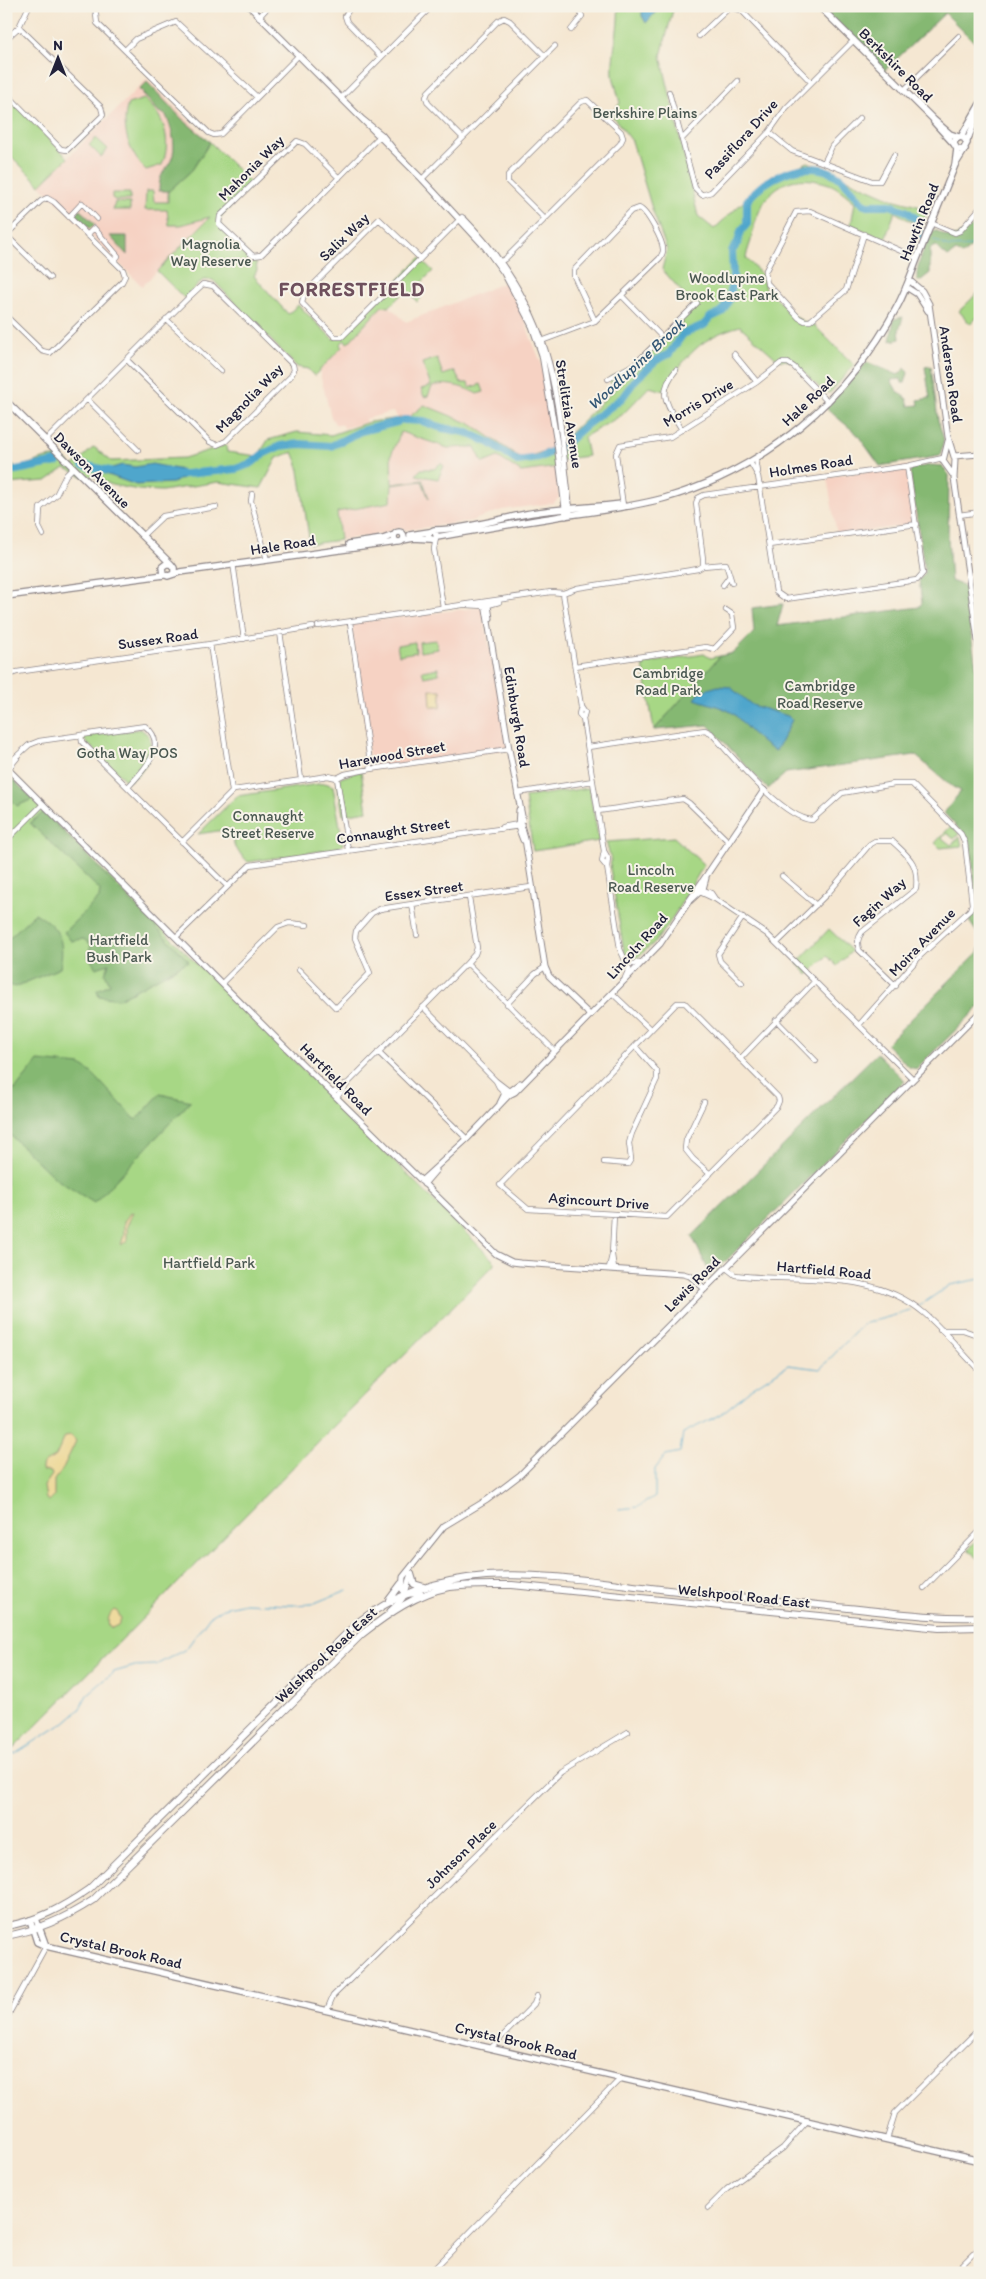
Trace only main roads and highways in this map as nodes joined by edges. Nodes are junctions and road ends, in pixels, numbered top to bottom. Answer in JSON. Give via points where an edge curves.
{"nodes":[{"id":1,"x":819,"y":6,"type":"edge"},
{"id":2,"x":980,"y":104,"type":"edge"},
{"id":3,"x":980,"y":110,"type":"edge"},
{"id":4,"x":934,"y":120,"type":"junction"},
{"id":5,"x":960,"y":137,"type":"junction"},
{"id":6,"x":967,"y":141,"type":"junction"},
{"id":7,"x":956,"y":147,"type":"junction"},
{"id":8,"x":965,"y":149,"type":"junction"},
{"id":9,"x":955,"y":165,"type":"junction"},
{"id":10,"x":906,"y":288,"type":"joint"},
{"id":11,"x":6,"y":402,"type":"edge"},
{"id":12,"x":568,"y":512,"type":"junction"},
{"id":13,"x":432,"y":531,"type":"junction"},
{"id":14,"x":433,"y":538,"type":"junction"},
{"id":15,"x":401,"y":539,"type":"junction"},
{"id":16,"x":161,"y":554,"type":"junction"},
{"id":17,"x":266,"y":559,"type":"junction"},
{"id":18,"x":173,"y":568,"type":"junction"},
{"id":19,"x":163,"y":570,"type":"junction"},
{"id":20,"x":6,"y":596,"type":"edge"},
{"id":21,"x":411,"y":1574,"type":"road end"},
{"id":22,"x":401,"y":1584,"type":"road end"},
{"id":23,"x":424,"y":1587,"type":"junction"},
{"id":24,"x":707,"y":1594,"type":"junction"},
{"id":25,"x":384,"y":1604,"type":"junction"},
{"id":26,"x":705,"y":1604,"type":"junction"},
{"id":27,"x":980,"y":1616,"type":"edge"},
{"id":28,"x":980,"y":1627,"type":"edge"},
{"id":29,"x":33,"y":1920,"type":"junction"},
{"id":30,"x":6,"y":1926,"type":"edge"},
{"id":31,"x":36,"y":1929,"type":"junction"},
{"id":32,"x":6,"y":1936,"type":"edge"},
{"id":33,"x":980,"y":2161,"type":"edge"}],
"edges":[{"from":1,"to":4,"type":"main road","name":"Berkshire Road"},
{"from":2,"to":5,"type":"main road"},
{"from":3,"to":6,"type":"main road"},
{"from":4,"to":5,"type":"main road","name":"Berkshire Road","via":[[950,134]]},
{"from":4,"to":7,"type":"main road","name":"Berkshire Road"},
{"from":5,"to":6,"type":"main road"},
{"from":5,"to":7,"type":"main road","via":[[955,140]]},
{"from":6,"to":8,"type":"main road"},
{"from":7,"to":8,"type":"main road"},
{"from":7,"to":9,"type":"main road","name":"Hawtin Road"},
{"from":8,"to":9,"type":"main road","name":"Hawtin Road"},
{"from":9,"to":10,"type":"main road","name":"Hawtin Road"},
{"from":10,"to":12,"type":"main road","name":"Hale Road","via":[[875,345],[853,374],[797,430],[756,459],[688,489],[623,506]]},
{"from":11,"to":16,"type":"main road","name":"Dawson Avenue"},
{"from":12,"to":13,"type":"main road","name":"Hale Road"},
{"from":12,"to":14,"type":"main road","name":"Hale Road"},
{"from":13,"to":14,"type":"main road"},
{"from":13,"to":14,"type":"main road"},
{"from":13,"to":15,"type":"main road","name":"Hale Road"},
{"from":14,"to":15,"type":"main road","name":"Hale Road"},
{"from":15,"to":17,"type":"main road","name":"Hale Road"},
{"from":15,"to":17,"type":"main road","name":"Hale Road","via":[[394,538],[394,535]]},
{"from":16,"to":18,"type":"main road","name":"Dawson Avenue"},
{"from":16,"to":19,"type":"main road"},
{"from":17,"to":18,"type":"main road","name":"Hale Road"},
{"from":18,"to":19,"type":"main road","via":[[166,564]]},
{"from":18,"to":19,"type":"main road","via":[[168,576]]},
{"from":19,"to":20,"type":"main road","via":[[145,577]]},
{"from":21,"to":23,"type":"main road","via":[[414,1584]]},
{"from":22,"to":25,"type":"main road"},
{"from":23,"to":24,"type":"main road","name":"Welshpool Road East","via":[[456,1578],[508,1574]]},
{"from":23,"to":25,"type":"main road","name":"Welshpool Road East"},
{"from":24,"to":26,"type":"main road"},
{"from":24,"to":27,"type":"main road","name":"Welshpool Road East","via":[[914,1614]]},
{"from":25,"to":29,"type":"main road","name":"Welshpool Road East","via":[[334,1645],[89,1889]]},
{"from":26,"to":28,"type":"main road","name":"Welshpool Road East","via":[[938,1628]]},
{"from":26,"to":31,"type":"main road","name":"Welshpool Road East","via":[[512,1585],[470,1585],[433,1592],[387,1615],[340,1656],[93,1900]]},
{"from":29,"to":30,"type":"main road","name":"Welshpool Road East"},
{"from":29,"to":31,"type":"main road","name":"Crystal Brook Road"},
{"from":31,"to":32,"type":"main road","name":"Welshpool Road East"},
{"from":31,"to":33,"type":"main road","name":"Crystal Brook Road","via":[[46,1946]]}]}
